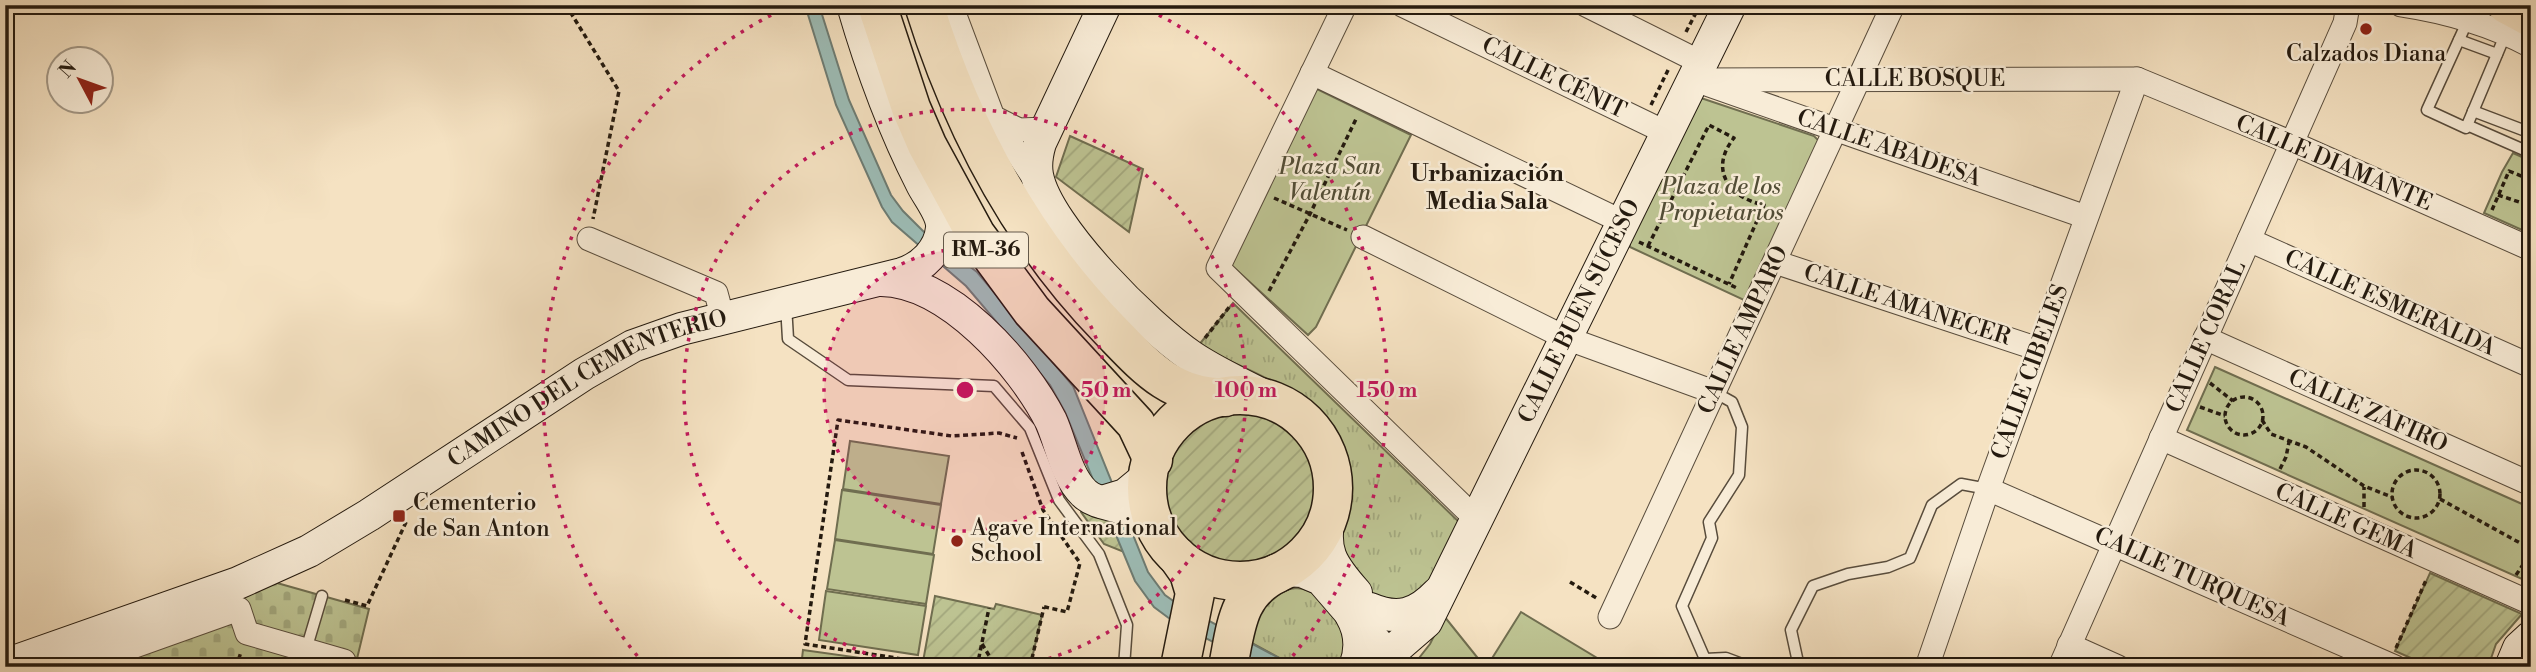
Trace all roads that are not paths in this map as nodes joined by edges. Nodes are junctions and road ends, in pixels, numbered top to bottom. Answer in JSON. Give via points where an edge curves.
{"nodes":[{"id":1,"x":853,"y":5,"type":"edge"},
{"id":2,"x":877,"y":5,"type":"edge"},
{"id":3,"x":924,"y":5,"type":"edge"},
{"id":4,"x":951,"y":5,"type":"edge"},
{"id":5,"x":1105,"y":5,"type":"edge"},
{"id":6,"x":1345,"y":5,"type":"edge"},
{"id":7,"x":1402,"y":5,"type":"edge"},
{"id":8,"x":1586,"y":5,"type":"edge"},
{"id":9,"x":1730,"y":5,"type":"edge"},
{"id":10,"x":1893,"y":5,"type":"edge"},
{"id":11,"x":2348,"y":5,"type":"edge"},
{"id":12,"x":2401,"y":5,"type":"edge"},
{"id":13,"x":2514,"y":17,"type":"edge"},
{"id":14,"x":2469,"y":19,"type":"junction"},
{"id":15,"x":2459,"y":40,"type":"junction"},
{"id":16,"x":2531,"y":46,"type":"edge"},
{"id":17,"x":2497,"y":54,"type":"junction"},
{"id":18,"x":1698,"y":71,"type":"junction"},
{"id":19,"x":1312,"y":73,"type":"junction"},
{"id":20,"x":1860,"y":78,"type":"junction"},
{"id":21,"x":2137,"y":79,"type":"junction"},
{"id":22,"x":2473,"y":111,"type":"junction"},
{"id":23,"x":993,"y":117,"type":"junction"},
{"id":24,"x":2468,"y":125,"type":"junction"},
{"id":25,"x":1046,"y":129,"type":"junction"},
{"id":26,"x":1836,"y":130,"type":"junction"},
{"id":27,"x":1667,"y":133,"type":"junction"},
{"id":28,"x":2531,"y":133,"type":"edge"},
{"id":29,"x":2292,"y":143,"type":"junction"},
{"id":30,"x":2531,"y":153,"type":"edge"},
{"id":31,"x":1042,"y":191,"type":"junction"},
{"id":32,"x":2085,"y":217,"type":"junction"},
{"id":33,"x":1626,"y":230,"type":"junction"},
{"id":34,"x":1363,"y":237,"type":"road end"},
{"id":35,"x":589,"y":239,"type":"road end"},
{"id":36,"x":2249,"y":240,"type":"junction"},
{"id":37,"x":937,"y":243,"type":"junction"},
{"id":38,"x":2531,"y":249,"type":"edge"},
{"id":39,"x":1775,"y":262,"type":"junction"},
{"id":40,"x":876,"y":280,"type":"junction"},
{"id":41,"x":786,"y":303,"type":"junction"},
{"id":42,"x":964,"y":316,"type":"junction"},
{"id":43,"x":723,"y":318,"type":"junction"},
{"id":44,"x":1566,"y":338,"type":"junction"},
{"id":45,"x":2205,"y":338,"type":"junction"},
{"id":46,"x":2038,"y":349,"type":"junction"},
{"id":47,"x":2531,"y":366,"type":"edge"},
{"id":48,"x":1714,"y":392,"type":"junction"},
{"id":49,"x":1225,"y":397,"type":"junction"},
{"id":50,"x":1278,"y":403,"type":"junction"},
{"id":51,"x":2161,"y":438,"type":"junction"},
{"id":52,"x":1150,"y":468,"type":"junction"},
{"id":53,"x":2531,"y":484,"type":"edge"},
{"id":54,"x":1988,"y":489,"type":"junction"},
{"id":55,"x":1102,"y":502,"type":"junction"},
{"id":56,"x":1330,"y":513,"type":"junction"},
{"id":57,"x":1477,"y":520,"type":"junction"},
{"id":58,"x":2115,"y":542,"type":"junction"},
{"id":59,"x":1167,"y":544,"type":"junction"},
{"id":60,"x":1281,"y":572,"type":"junction"},
{"id":61,"x":1447,"y":581,"type":"junction"},
{"id":62,"x":322,"y":596,"type":"dead end"},
{"id":63,"x":2531,"y":603,"type":"edge"},
{"id":64,"x":1360,"y":610,"type":"junction"},
{"id":65,"x":1610,"y":617,"type":"dead end"},
{"id":66,"x":1189,"y":625,"type":"junction"},
{"id":67,"x":2531,"y":637,"type":"edge"},
{"id":68,"x":2069,"y":645,"type":"junction"},
{"id":69,"x":303,"y":658,"type":"edge"},
{"id":70,"x":2395,"y":659,"type":"edge"},
{"id":71,"x":1376,"y":662,"type":"edge"},
{"id":72,"x":5,"y":665,"type":"edge"},
{"id":73,"x":76,"y":667,"type":"edge"},
{"id":74,"x":342,"y":667,"type":"edge"},
{"id":75,"x":1124,"y":667,"type":"edge"},
{"id":76,"x":1167,"y":667,"type":"edge"},
{"id":77,"x":1180,"y":667,"type":"edge"},
{"id":78,"x":1228,"y":667,"type":"edge"},
{"id":79,"x":1750,"y":667,"type":"edge"},
{"id":80,"x":1799,"y":667,"type":"edge"},
{"id":81,"x":1927,"y":667,"type":"edge"},
{"id":82,"x":2060,"y":667,"type":"edge"},
{"id":83,"x":2118,"y":667,"type":"edge"},
{"id":84,"x":2511,"y":667,"type":"edge"}],
"edges":[{"from":1,"to":37,"type":"main road","via":[[879,89],[941,222]]},
{"from":2,"to":52,"type":"highway","number":"RM-36","via":[[911,108],[976,235],[1032,312],[1136,424]]},
{"from":3,"to":49,"type":"highway","number":"RM-36","via":[[958,102],[984,157],[1061,276],[1168,384]]},
{"from":4,"to":23,"type":"street"},
{"from":5,"to":25,"type":"main road"},
{"from":6,"to":19,"type":"street"},
{"from":7,"to":27,"type":"street","name":"CALLE CÉNIT"},
{"from":8,"to":18,"type":"street","name":"CALLE ABADESA"},
{"from":9,"to":18,"type":"main road","name":"CALLE BUEN SUCESO"},
{"from":10,"to":20,"type":"street","name":"CALLE AMPARO"},
{"from":11,"to":29,"type":"street","name":"CALLE CORAL","via":[[2345,23]]},
{"from":12,"to":14,"type":"street"},
{"from":13,"to":14,"type":"street"},
{"from":13,"to":16,"type":"street"},
{"from":13,"to":17,"type":"lane"},
{"from":14,"to":15,"type":"lane"},
{"from":15,"to":17,"type":"lane"},
{"from":15,"to":24,"type":"lane","via":[[2427,110],[2466,128]]},
{"from":17,"to":22,"type":"lane"},
{"from":18,"to":20,"type":"street","name":"CALLE BOSQUE"},
{"from":18,"to":26,"type":"street","name":"CALLE ABADESA"},
{"from":18,"to":27,"type":"main road","name":"CALLE BUEN SUCESO"},
{"from":19,"to":33,"type":"street"},
{"from":19,"to":57,"type":"street","via":[[1218,268]]},
{"from":20,"to":21,"type":"street","name":"CALLE BOSQUE"},
{"from":20,"to":26,"type":"street","name":"CALLE AMPARO"},
{"from":21,"to":29,"type":"street","name":"CALLE DIAMANTE"},
{"from":21,"to":32,"type":"street","name":"CALLE CIBELES"},
{"from":22,"to":24,"type":"lane"},
{"from":22,"to":28,"type":"lane"},
{"from":23,"to":25,"type":"street","via":[[1019,130]]},
{"from":23,"to":31,"type":"street"},
{"from":24,"to":30,"type":"lane"},
{"from":25,"to":31,"type":"main road","via":[[1036,159]]},
{"from":26,"to":32,"type":"street","name":"CALLE ABADESA"},
{"from":26,"to":39,"type":"street","name":"CALLE AMPARO"},
{"from":27,"to":33,"type":"main road","name":"CALLE BUEN SUCESO"},
{"from":29,"to":36,"type":"street","name":"CALLE CORAL"},
{"from":29,"to":38,"type":"street","name":"CALLE DIAMANTE"},
{"from":31,"to":50,"type":"main road","via":[[1069,234],[1148,322],[1200,363]]},
{"from":32,"to":46,"type":"street","name":"CALLE CIBELES"},
{"from":33,"to":44,"type":"main road","name":"CALLE BUEN SUCESO"},
{"from":34,"to":44,"type":"street"},
{"from":35,"to":43,"type":"street","via":[[716,293]]},
{"from":36,"to":45,"type":"street","name":"CALLE CORAL"},
{"from":36,"to":47,"type":"street","name":"CALLE ESMERALDA"},
{"from":37,"to":40,"type":"main road","name":"CAMINO DEL CEMENTERIO","via":[[918,267]]},
{"from":37,"to":42,"type":"main road","via":[[943,279]]},
{"from":39,"to":46,"type":"street","name":"CALLE AMANECER"},
{"from":39,"to":48,"type":"street","name":"CALLE AMPARO"},
{"from":40,"to":41,"type":"main road","name":"CAMINO DEL CEMENTERIO"},
{"from":40,"to":42,"type":"main road","via":[[924,289]]},
{"from":41,"to":43,"type":"main road","name":"CAMINO DEL CEMENTERIO"},
{"from":41,"to":75,"type":"lane","via":[[788,338],[848,380],[994,386],[1030,428],[1059,500],[1099,554],[1127,625]]},
{"from":42,"to":55,"type":"main road","via":[[1029,387],[1050,420],[1079,488]]},
{"from":43,"to":72,"type":"main road","name":"CAMINO DEL CEMENTERIO","via":[[657,336],[608,359],[309,551],[238,583]]},
{"from":44,"to":48,"type":"street"},
{"from":44,"to":57,"type":"main road","name":"CALLE BUEN SUCESO"},
{"from":45,"to":51,"type":"street","name":"CALLE CORAL"},
{"from":45,"to":53,"type":"street","name":"CALLE ZAFIRO"},
{"from":46,"to":54,"type":"street","name":"CALLE CIBELES"},
{"from":48,"to":65,"type":"street","name":"CALLE AMPARO"},
{"from":48,"to":79,"type":"lane","via":[[1732,402],[1742,427],[1739,475],[1709,522],[1712,538],[1682,606],[1705,659],[1726,659]]},
{"from":49,"to":50,"type":"highway","number":"RM-36","via":[[1248,396]]},
{"from":49,"to":52,"type":"highway","number":"RM-36","via":[[1182,416],[1161,441]]},
{"from":50,"to":56,"type":"highway","number":"RM-36","via":[[1306,422],[1326,451],[1333,477]]},
{"from":51,"to":58,"type":"street","name":"CALLE CORAL"},
{"from":51,"to":63,"type":"street","name":"CALLE GEMA"},
{"from":52,"to":55,"type":"main road","via":[[1125,495]]},
{"from":52,"to":59,"type":"highway","number":"RM-36","via":[[1148,500]]},
{"from":54,"to":58,"type":"street","name":"CALLE TURQUESA"},
{"from":54,"to":80,"type":"lane","via":[[1961,484],[1932,505],[1910,558],[1888,568],[1848,573],[1813,586],[1791,630]]},
{"from":54,"to":81,"type":"street","name":"CALLE CIBELES"},
{"from":55,"to":59,"type":"main road","via":[[1135,513]]},
{"from":56,"to":60,"type":"highway","number":"RM-36","via":[[1308,551]]},
{"from":56,"to":64,"type":"main road","via":[[1326,541],[1331,561]]},
{"from":57,"to":61,"type":"main road","name":"CALLE BUEN SUCESO"},
{"from":58,"to":68,"type":"street","name":"CALLE CORAL"},
{"from":58,"to":70,"type":"street","name":"CALLE TURQUESA"},
{"from":59,"to":60,"type":"highway","number":"RM-36","via":[[1198,571],[1223,580],[1248,581]]},
{"from":59,"to":66,"type":"highway","number":"RM-36","via":[[1194,584]]},
{"from":60,"to":64,"type":"main road","via":[[1315,575]]},
{"from":60,"to":78,"type":"highway","number":"RM-36","via":[[1262,582],[1247,599],[1236,624]]},
{"from":61,"to":64,"type":"main road","via":[[1424,606],[1405,615]]},
{"from":61,"to":71,"type":"main road","name":"CALLE BUEN SUCESO","via":[[1426,622]]},
{"from":62,"to":69,"type":"lane"},
{"from":64,"to":71,"type":"main road","via":[[1392,633],[1394,643]]},
{"from":66,"to":76,"type":"street"},
{"from":66,"to":77,"type":"highway","number":"RM-36"},
{"from":67,"to":84,"type":"main road","via":[[2519,648]]},
{"from":68,"to":82,"type":"street","name":"CALLE CORAL"},
{"from":68,"to":83,"type":"street"},
{"from":69,"to":73,"type":"street","via":[[247,633],[239,609]]},
{"from":69,"to":74,"type":"street","via":[[344,661]]}]}
